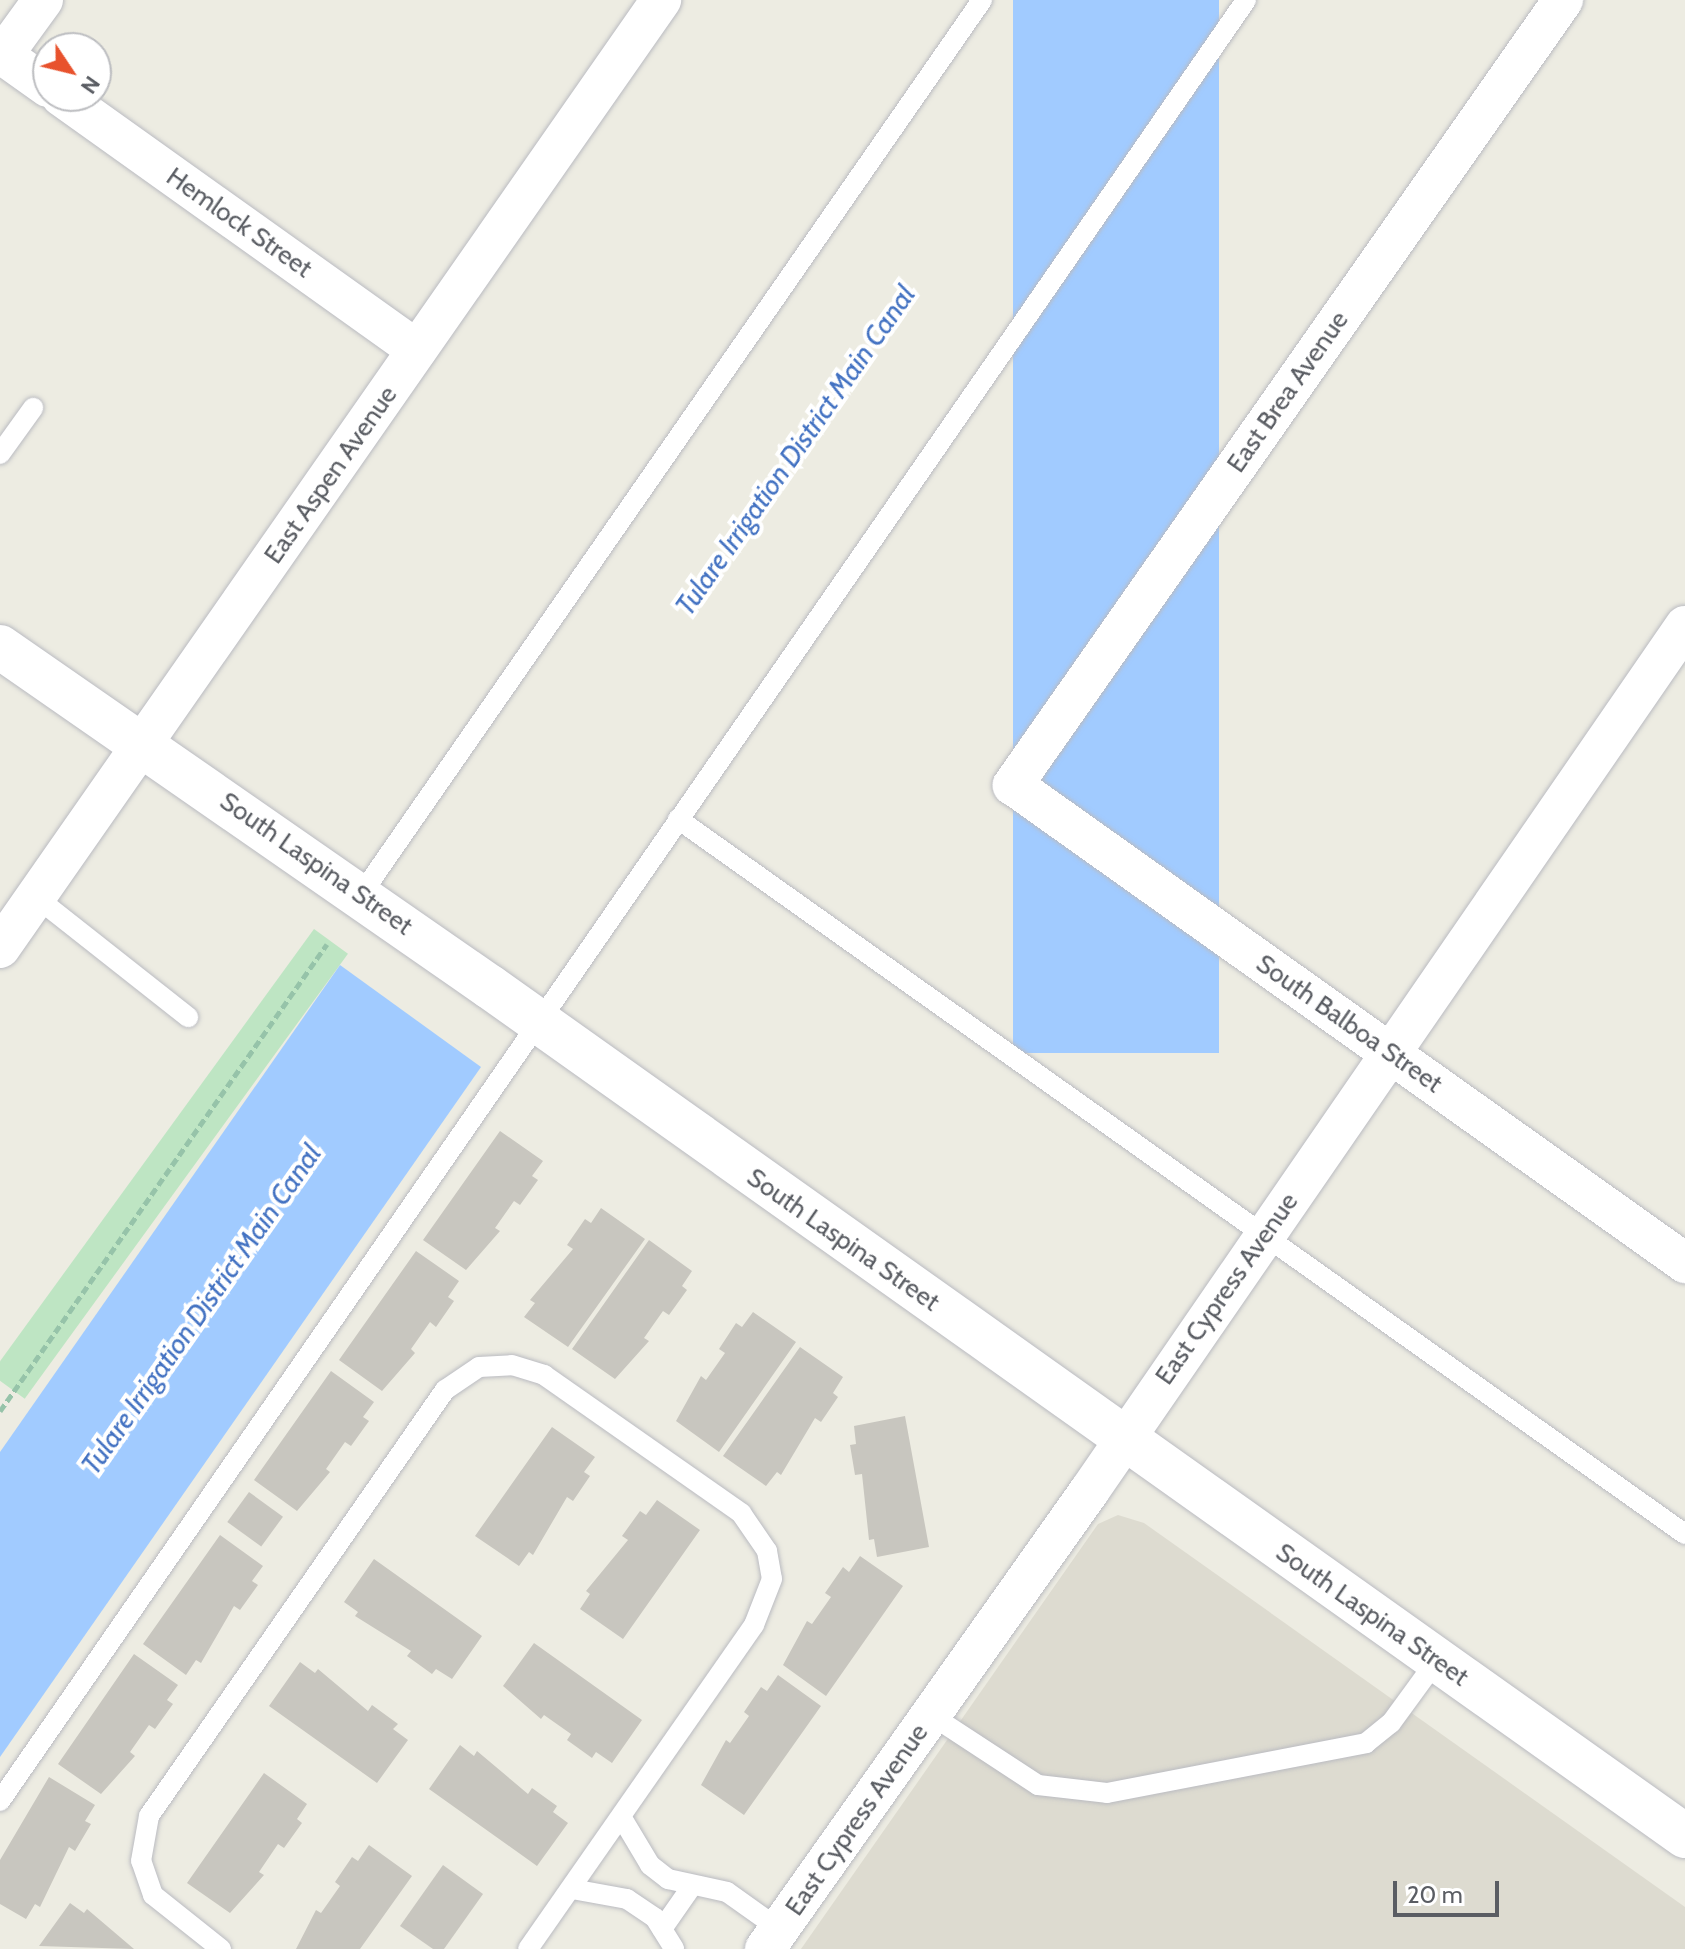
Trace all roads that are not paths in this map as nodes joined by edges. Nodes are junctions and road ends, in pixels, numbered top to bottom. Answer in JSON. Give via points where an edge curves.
{"nodes":[{"id":1,"x":43,"y":0,"type":"edge"},
{"id":2,"x":661,"y":0,"type":"edge"},
{"id":3,"x":982,"y":0,"type":"edge"},
{"id":4,"x":1246,"y":0,"type":"edge"},
{"id":5,"x":1563,"y":0,"type":"edge"},
{"id":6,"x":2,"y":54,"type":"edge"},
{"id":7,"x":32,"y":76,"type":"edge"},
{"id":8,"x":83,"y":112,"type":"edge"},
{"id":9,"x":417,"y":350,"type":"junction"},
{"id":10,"x":33,"y":408,"type":"dead end"},
{"id":11,"x":0,"y":454,"type":"edge"},
{"id":12,"x":1685,"y":626,"type":"edge"},
{"id":13,"x":0,"y":647,"type":"edge"},
{"id":14,"x":144,"y":743,"type":"junction"},
{"id":15,"x":1013,"y":785,"type":"joint"},
{"id":16,"x":678,"y":819,"type":"junction"},
{"id":17,"x":360,"y":896,"type":"junction"},
{"id":18,"x":36,"y":897,"type":"junction"},
{"id":19,"x":0,"y":948,"type":"edge"},
{"id":20,"x":188,"y":1017,"type":"dead end"},
{"id":21,"x":536,"y":1021,"type":"junction"},
{"id":22,"x":1390,"y":1053,"type":"junction"},
{"id":23,"x":1265,"y":1234,"type":"junction"},
{"id":24,"x":1685,"y":1263,"type":"edge"},
{"id":25,"x":1124,"y":1440,"type":"junction"},
{"id":26,"x":1685,"y":1534,"type":"edge"},
{"id":27,"x":1437,"y":1660,"type":"junction"},
{"id":28,"x":931,"y":1715,"type":"junction"},
{"id":29,"x":0,"y":1801,"type":"edge"},
{"id":30,"x":622,"y":1818,"type":"junction"},
{"id":31,"x":1685,"y":1836,"type":"edge"},
{"id":32,"x":692,"y":1886,"type":"junction"},
{"id":33,"x":572,"y":1889,"type":"junction"},
{"id":34,"x":662,"y":1929,"type":"junction"},
{"id":35,"x":772,"y":1939,"type":"edge"},
{"id":36,"x":221,"y":1949,"type":"edge"},
{"id":37,"x":528,"y":1949,"type":"edge"},
{"id":38,"x":674,"y":1949,"type":"edge"}],
"edges":[{"from":1,"to":6,"type":"street"},
{"from":2,"to":9,"type":"street","name":"East Aspen Avenue"},
{"from":3,"to":17,"type":"lane"},
{"from":4,"to":16,"type":"lane"},
{"from":5,"to":15,"type":"street","name":"East Brea Avenue"},
{"from":6,"to":7,"type":"street"},
{"from":8,"to":9,"type":"street","name":"Hemlock Street"},
{"from":9,"to":14,"type":"street","name":"East Aspen Avenue"},
{"from":10,"to":11,"type":"lane"},
{"from":12,"to":22,"type":"street","name":"East Cypress Avenue"},
{"from":13,"to":14,"type":"street","name":"South Laspina Street"},
{"from":14,"to":17,"type":"street","name":"South Laspina Street"},
{"from":14,"to":18,"type":"street","name":"East Aspen Avenue"},
{"from":15,"to":22,"type":"street","name":"South Balboa Street"},
{"from":16,"to":21,"type":"lane"},
{"from":16,"to":23,"type":"lane"},
{"from":17,"to":21,"type":"street","name":"South Laspina Street"},
{"from":18,"to":19,"type":"street","name":"East Aspen Avenue"},
{"from":18,"to":20,"type":"lane"},
{"from":21,"to":25,"type":"street","name":"South Laspina Street"},
{"from":21,"to":29,"type":"lane"},
{"from":22,"to":23,"type":"street","name":"East Cypress Avenue"},
{"from":22,"to":24,"type":"street","name":"South Balboa Street"},
{"from":23,"to":25,"type":"street","name":"East Cypress Avenue"},
{"from":23,"to":26,"type":"lane"},
{"from":25,"to":27,"type":"street","name":"South Laspina Street"},
{"from":25,"to":28,"type":"street","name":"East Cypress Avenue"},
{"from":27,"to":28,"type":"lane","via":[[1391,1723],[1366,1743],[1107,1793],[1038,1785]]},
{"from":27,"to":31,"type":"street","name":"South Laspina Street"},
{"from":28,"to":35,"type":"street","name":"East Cypress Avenue"},
{"from":30,"to":32,"type":"lane","via":[[650,1865],[674,1883]]},
{"from":30,"to":33,"type":"lane"},
{"from":30,"to":36,"type":"lane","via":[[763,1610],[772,1564],[760,1536],[741,1513],[544,1375],[512,1365],[479,1367],[445,1390],[430,1410],[149,1816],[141,1861],[153,1895]]},
{"from":32,"to":34,"type":"lane"},
{"from":32,"to":35,"type":"lane","via":[[727,1892]]},
{"from":33,"to":34,"type":"lane","via":[[627,1899]]},
{"from":33,"to":37,"type":"lane"},
{"from":34,"to":38,"type":"lane"}]}
